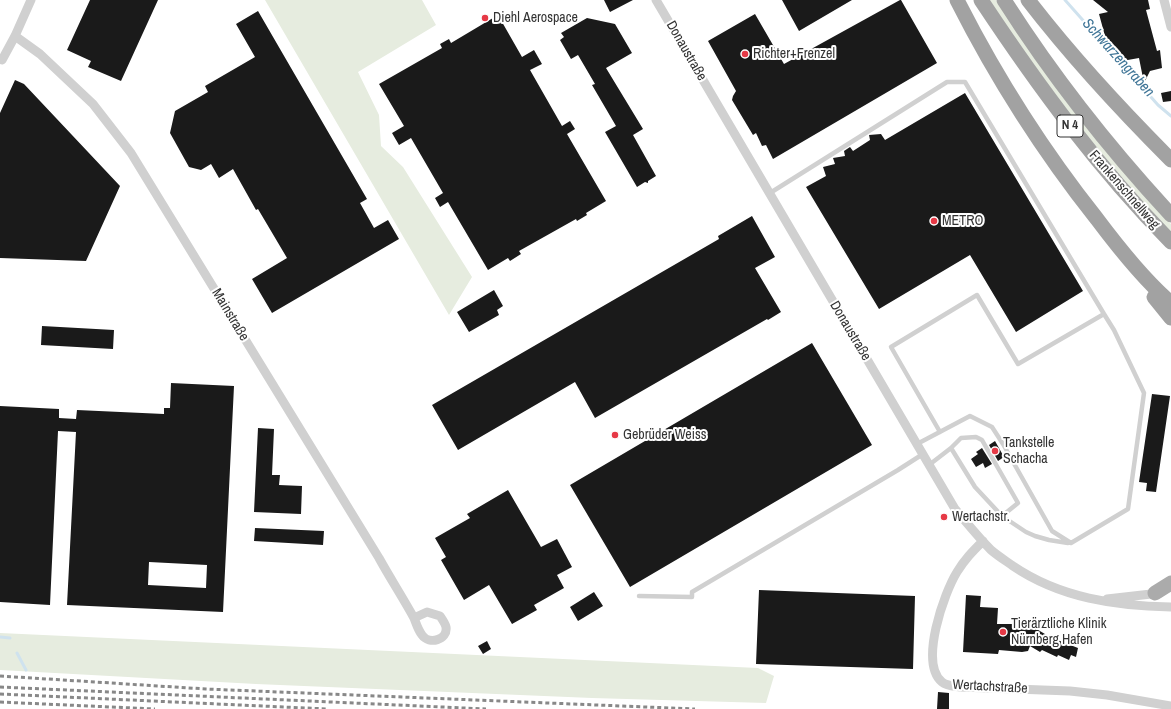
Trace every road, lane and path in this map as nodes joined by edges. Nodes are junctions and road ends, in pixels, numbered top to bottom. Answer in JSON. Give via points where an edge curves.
{"nodes":[{"id":1,"x":31,"y":0,"type":"edge"},
{"id":2,"x":656,"y":0,"type":"edge"},
{"id":3,"x":957,"y":0,"type":"edge"},
{"id":4,"x":981,"y":0,"type":"edge"},
{"id":5,"x":1004,"y":0,"type":"edge"},
{"id":6,"x":1028,"y":0,"type":"edge"},
{"id":7,"x":1164,"y":0,"type":"edge"},
{"id":8,"x":1171,"y":27,"type":"edge"},
{"id":9,"x":15,"y":36,"type":"junction"},
{"id":10,"x":1,"y":61,"type":"edge"},
{"id":11,"x":1171,"y":160,"type":"edge"},
{"id":12,"x":770,"y":193,"type":"junction"},
{"id":13,"x":1171,"y":215,"type":"edge"},
{"id":14,"x":1171,"y":242,"type":"edge"},
{"id":15,"x":1124,"y":253,"type":"junction"},
{"id":16,"x":1171,"y":303,"type":"edge"},
{"id":17,"x":1104,"y":314,"type":"junction"},
{"id":18,"x":1171,"y":318,"type":"edge"},
{"id":19,"x":940,"y":432,"type":"junction"},
{"id":20,"x":917,"y":444,"type":"junction"},
{"id":21,"x":951,"y":448,"type":"junction"},
{"id":22,"x":923,"y":454,"type":"junction"},
{"id":23,"x":929,"y":465,"type":"junction"},
{"id":24,"x":1002,"y":516,"type":"junction"},
{"id":25,"x":983,"y":541,"type":"junction"},
{"id":26,"x":1070,"y":543,"type":"junction"},
{"id":27,"x":1171,"y":583,"type":"edge"},
{"id":28,"x":1171,"y":592,"type":"edge"},
{"id":29,"x":1154,"y":593,"type":"junction"},
{"id":30,"x":638,"y":596,"type":"dead end"},
{"id":31,"x":1100,"y":600,"type":"junction"},
{"id":32,"x":1171,"y":607,"type":"edge"},
{"id":33,"x":414,"y":618,"type":"dead end"},
{"id":34,"x":1171,"y":706,"type":"edge"}],
"edges":[{"from":1,"to":9,"type":"street"},
{"from":2,"to":12,"type":"street","name":"Donaustraße"},
{"from":3,"to":15,"type":"highway","via":[[990,61],[1051,159]]},
{"from":4,"to":14,"type":"highway","name":"Frankenschnellweg","number":"N 4","via":[[1016,53],[1075,133]]},
{"from":5,"to":13,"type":"highway","name":"Frankenschnellweg","number":"N 4","via":[[1075,102]]},
{"from":6,"to":11,"type":"highway","via":[[1092,78]]},
{"from":7,"to":8,"type":"street"},
{"from":9,"to":10,"type":"street"},
{"from":9,"to":33,"type":"street","name":"Mainstraße","via":[[40,54],[93,104],[131,153]]},
{"from":12,"to":17,"type":"lane","via":[[947,82],[965,82]]},
{"from":12,"to":20,"type":"street","name":"Donaustraße"},
{"from":15,"to":16,"type":"highway"},
{"from":15,"to":18,"type":"highway","via":[[1154,299]]},
{"from":17,"to":19,"type":"lane","via":[[1018,364],[977,294],[891,347]]},
{"from":17,"to":26,"type":"lane","via":[[1144,393],[1128,509]]},
{"from":19,"to":20,"type":"lane"},
{"from":19,"to":26,"type":"lane","via":[[970,416],[992,427],[1052,530]]},
{"from":20,"to":22,"type":"street","name":"Donaustraße"},
{"from":21,"to":23,"type":"lane"},
{"from":21,"to":24,"type":"lane","via":[[975,487]]},
{"from":21,"to":24,"type":"lane","via":[[961,438],[982,440],[1018,502]]},
{"from":22,"to":23,"type":"street","name":"Donaustraße"},
{"from":22,"to":30,"type":"lane","via":[[692,592],[692,597]]},
{"from":23,"to":25,"type":"street","name":"Donaustraße","via":[[955,509]]},
{"from":24,"to":26,"type":"lane","via":[[1035,536]]},
{"from":25,"to":31,"type":"street","name":"Donaustraße","via":[[1003,560],[1026,575],[1076,596]]},
{"from":25,"to":34,"type":"street","name":"Wertachstraße","via":[[956,573],[941,608],[933,666],[943,683],[960,687],[1070,691]]},
{"from":27,"to":29,"type":"main road"},
{"from":28,"to":29,"type":"street","name":"Donaustraße"},
{"from":29,"to":31,"type":"street","name":"Donaustraße"},
{"from":31,"to":32,"type":"street","name":"Donaustraße","via":[[1127,605]]}]}
